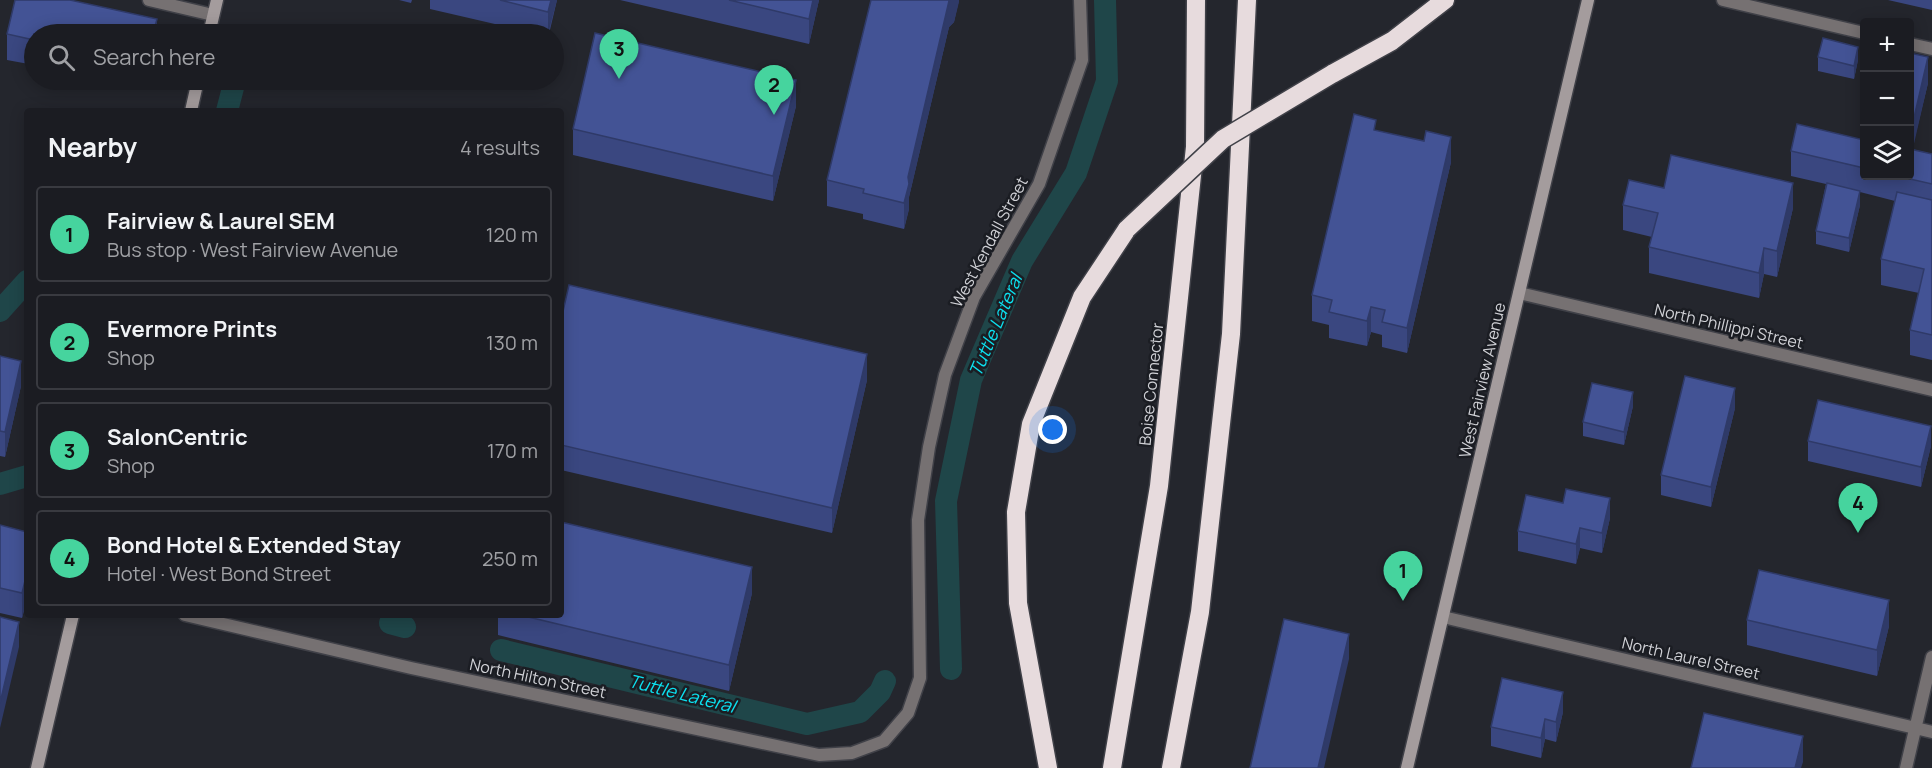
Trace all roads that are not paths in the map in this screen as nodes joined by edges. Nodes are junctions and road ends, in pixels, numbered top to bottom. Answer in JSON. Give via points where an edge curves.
{"nodes":[{"id":1,"x":149,"y":0,"type":"edge"},
{"id":2,"x":217,"y":0,"type":"edge"},
{"id":3,"x":1080,"y":0,"type":"edge"},
{"id":4,"x":1196,"y":0,"type":"edge"},
{"id":5,"x":1247,"y":0,"type":"edge"},
{"id":6,"x":1444,"y":0,"type":"edge"},
{"id":7,"x":1588,"y":0,"type":"edge"},
{"id":8,"x":1723,"y":0,"type":"edge"},
{"id":9,"x":213,"y":15,"type":"junction"},
{"id":10,"x":211,"y":24,"type":"edge"},
{"id":11,"x":1860,"y":32,"type":"edge"},
{"id":12,"x":1914,"y":45,"type":"edge"},
{"id":13,"x":1932,"y":49,"type":"edge"},
{"id":14,"x":196,"y":90,"type":"edge"},
{"id":15,"x":192,"y":108,"type":"edge"},
{"id":16,"x":1519,"y":293,"type":"junction"},
{"id":17,"x":1932,"y":390,"type":"edge"},
{"id":18,"x":1443,"y":617,"type":"junction"},
{"id":19,"x":72,"y":618,"type":"edge"},
{"id":20,"x":198,"y":618,"type":"edge"},
{"id":21,"x":1932,"y":657,"type":"edge"},
{"id":22,"x":1915,"y":728,"type":"junction"},
{"id":23,"x":1932,"y":732,"type":"edge"},
{"id":24,"x":884,"y":741,"type":"joint"},
{"id":25,"x":37,"y":768,"type":"edge"},
{"id":26,"x":1048,"y":768,"type":"edge"},
{"id":27,"x":1112,"y":768,"type":"edge"},
{"id":28,"x":1171,"y":768,"type":"edge"},
{"id":29,"x":1407,"y":768,"type":"edge"},
{"id":30,"x":1906,"y":768,"type":"edge"}],
"edges":[{"from":1,"to":9,"type":"street"},
{"from":2,"to":9,"type":"main road"},
{"from":3,"to":24,"type":"street","name":"West Kendall Street","via":[[1082,60],[1039,184],[974,297],[945,375],[928,447],[918,520],[920,678],[908,713]]},
{"from":4,"to":27,"type":"highway","name":"Boise Connector","via":[[1195,147],[1160,486]]},
{"from":5,"to":28,"type":"highway","via":[[1231,334],[1200,612]]},
{"from":6,"to":26,"type":"highway","bridge":true,"via":[[1392,41],[1223,140],[1127,229],[1082,297],[1030,424],[1016,512],[1018,603]]},
{"from":7,"to":16,"type":"main road","name":"West Fairview Avenue"},
{"from":8,"to":11,"type":"street"},
{"from":9,"to":10,"type":"main road"},
{"from":12,"to":13,"type":"street"},
{"from":14,"to":15,"type":"main road"},
{"from":16,"to":17,"type":"street","name":"North Phillippi Street"},
{"from":16,"to":18,"type":"main road","name":"West Fairview Avenue"},
{"from":18,"to":22,"type":"street","name":"North Laurel Street"},
{"from":18,"to":29,"type":"main road","name":"West Fairview Avenue"},
{"from":19,"to":25,"type":"main road"},
{"from":20,"to":24,"type":"street","name":"North Hilton Street","via":[[819,755],[852,753]]},
{"from":21,"to":22,"type":"street"},
{"from":22,"to":23,"type":"street","name":"North Laurel Street"},
{"from":22,"to":30,"type":"street"}]}
